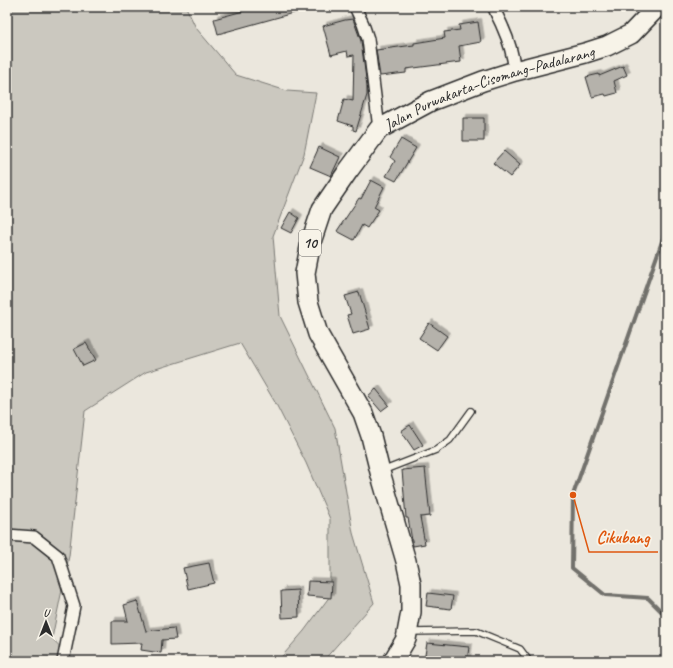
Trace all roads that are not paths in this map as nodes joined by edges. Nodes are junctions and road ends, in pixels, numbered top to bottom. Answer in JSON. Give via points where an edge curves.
{"nodes":[{"id":1,"x":355,"y":7,"type":"edge"},
{"id":2,"x":494,"y":7,"type":"edge"},
{"id":3,"x":657,"y":7,"type":"edge"},
{"id":4,"x":515,"y":71,"type":"junction"},
{"id":5,"x":379,"y":129,"type":"junction"},
{"id":6,"x":471,"y":411,"type":"dead end"},
{"id":7,"x":380,"y":472,"type":"junction"},
{"id":8,"x":7,"y":535,"type":"edge"},
{"id":9,"x":408,"y":632,"type":"junction"},
{"id":10,"x":63,"y":661,"type":"edge"},
{"id":11,"x":393,"y":661,"type":"edge"},
{"id":12,"x":529,"y":661,"type":"edge"}],
"edges":[{"from":1,"to":5,"type":"street","via":[[368,39]]},
{"from":2,"to":4,"type":"street","via":[[513,56]]},
{"from":3,"to":4,"type":"highway","name":"Jalan Purwakarta–Cisomang–Padalarang","number":"10","via":[[631,34],[608,46]]},
{"from":4,"to":5,"type":"highway","name":"Jalan Purwakarta–Cisomang–Padalarang","number":"10","via":[[430,101]]},
{"from":5,"to":7,"type":"highway","name":"Jalan Purwakarta–Cisomang–Padalarang","number":"10","via":[[322,209],[311,242],[305,273],[308,302],[318,334],[363,413]]},
{"from":6,"to":7,"type":"lane","via":[[450,440],[436,450]]},
{"from":7,"to":9,"type":"highway","name":"Jalan Purwakarta–Cisomang–Padalarang","number":"10","via":[[411,584],[412,612]]},
{"from":8,"to":10,"type":"street","via":[[34,537],[58,556],[74,606]]},
{"from":9,"to":11,"type":"highway","name":"Jalan Purwakarta–Cisomang–Padalarang","number":"10"},
{"from":9,"to":12,"type":"lane","via":[[476,631],[520,649]]}]}
